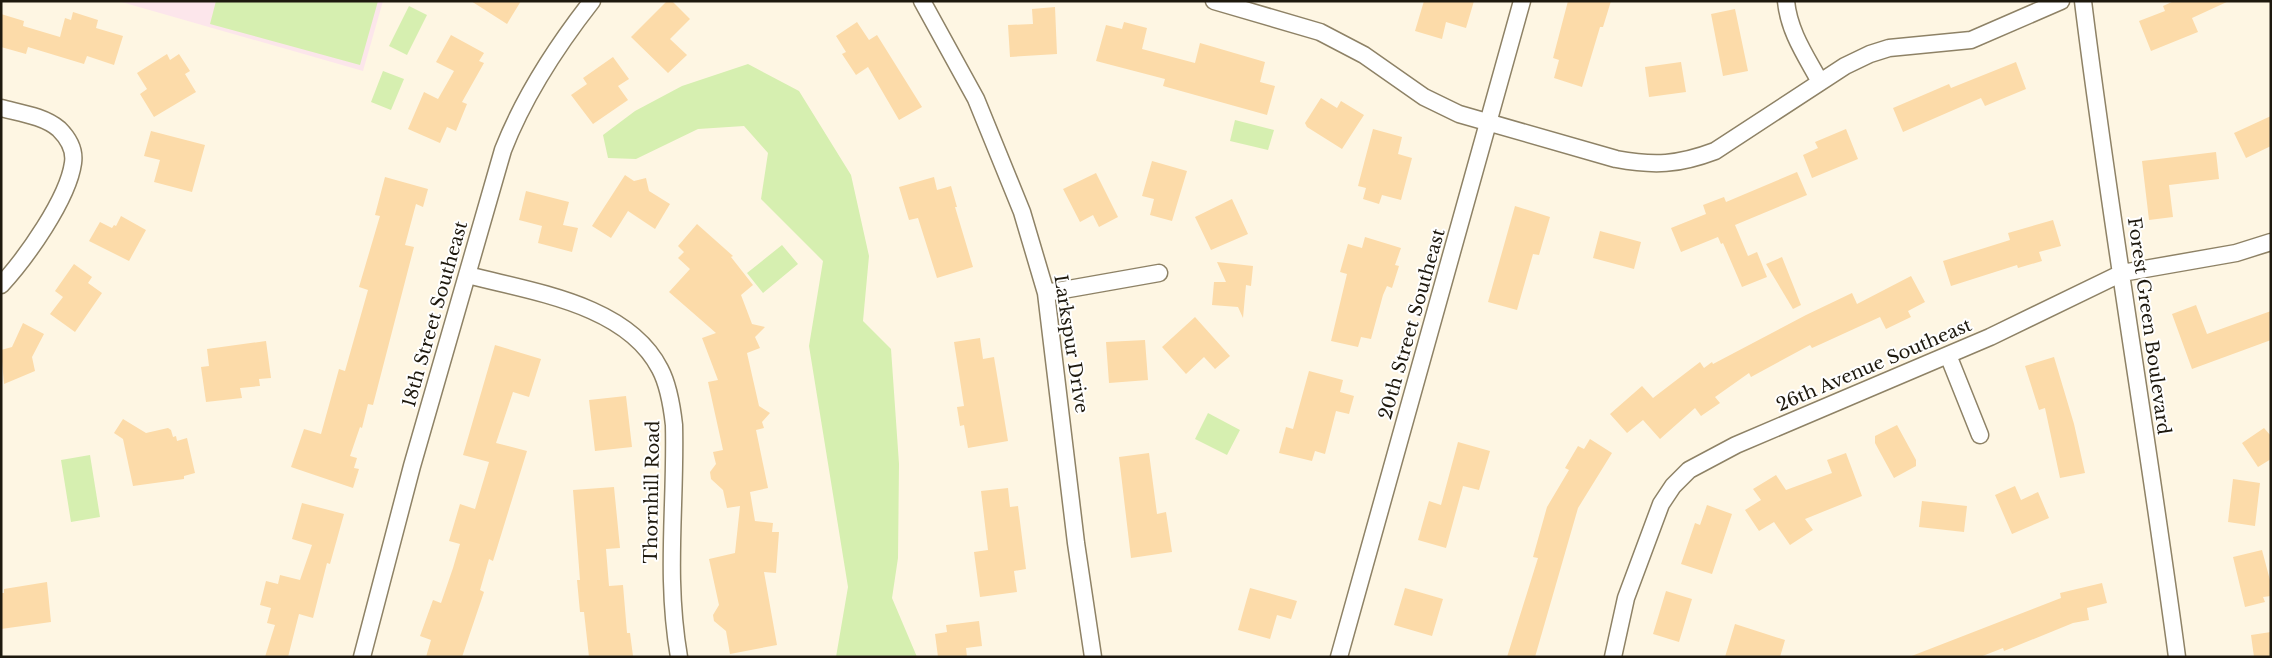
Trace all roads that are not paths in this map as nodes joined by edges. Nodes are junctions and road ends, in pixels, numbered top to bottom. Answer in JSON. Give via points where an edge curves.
{"nodes":[{"id":1,"x":592,"y":1,"type":"edge"},
{"id":2,"x":922,"y":1,"type":"edge"},
{"id":3,"x":1214,"y":1,"type":"edge"},
{"id":4,"x":1522,"y":1,"type":"edge"},
{"id":5,"x":1786,"y":1,"type":"edge"},
{"id":6,"x":2061,"y":1,"type":"edge"},
{"id":7,"x":2083,"y":1,"type":"edge"},
{"id":8,"x":1820,"y":82,"type":"junction"},
{"id":9,"x":1,"y":108,"type":"edge"},
{"id":10,"x":1488,"y":122,"type":"junction"},
{"id":11,"x":2271,"y":242,"type":"edge"},
{"id":12,"x":1159,"y":273,"type":"dead end"},
{"id":13,"x":2122,"y":273,"type":"junction"},
{"id":14,"x":468,"y":275,"type":"junction"},
{"id":15,"x":1,"y":285,"type":"edge"},
{"id":16,"x":1046,"y":293,"type":"junction"},
{"id":17,"x":1948,"y":356,"type":"junction"},
{"id":18,"x":1980,"y":435,"type":"dead end"},
{"id":19,"x":362,"y":657,"type":"edge"},
{"id":20,"x":679,"y":657,"type":"edge"},
{"id":21,"x":1093,"y":657,"type":"edge"},
{"id":22,"x":1339,"y":657,"type":"edge"},
{"id":23,"x":1613,"y":657,"type":"edge"},
{"id":24,"x":2177,"y":657,"type":"edge"}],
"edges":[{"from":1,"to":14,"type":"street","name":"18th Street Southeast","via":[[560,42],[516,118],[486,205]]},
{"from":2,"to":16,"type":"street","name":"Larkspur Drive","via":[[976,100],[1022,212]]},
{"from":3,"to":10,"type":"street","via":[[1320,32],[1364,55],[1402,84],[1437,104]]},
{"from":4,"to":10,"type":"street","name":"20th Street Southeast"},
{"from":5,"to":8,"type":"street","via":[[1794,36]]},
{"from":6,"to":8,"type":"street","via":[[1971,40],[1889,48],[1870,54]]},
{"from":7,"to":13,"type":"street","name":"Forest Green Boulevard","via":[[2095,104]]},
{"from":8,"to":10,"type":"street","via":[[1715,151],[1666,164],[1616,159]]},
{"from":9,"to":15,"type":"street","via":[[51,124],[65,136],[73,152],[65,187],[34,244]]},
{"from":10,"to":22,"type":"street","name":"20th Street Southeast"},
{"from":11,"to":13,"type":"street","name":"26th Avenue Southeast","via":[[2236,252]]},
{"from":12,"to":16,"type":"street"},
{"from":13,"to":17,"type":"street","name":"26th Avenue Southeast"},
{"from":13,"to":24,"type":"street","name":"Forest Green Boulevard"},
{"from":14,"to":19,"type":"street","name":"18th Street Southeast","via":[[412,466]]},
{"from":14,"to":20,"type":"street","name":"Thornhill Road","via":[[578,305],[605,317],[628,332],[648,351],[661,370],[674,424],[670,552],[673,625]]},
{"from":16,"to":21,"type":"street","name":"Larkspur Drive"},
{"from":17,"to":18,"type":"street"},
{"from":17,"to":23,"type":"street","name":"26th Avenue Southeast","via":[[1736,445],[1689,470],[1661,504],[1626,598]]}]}
